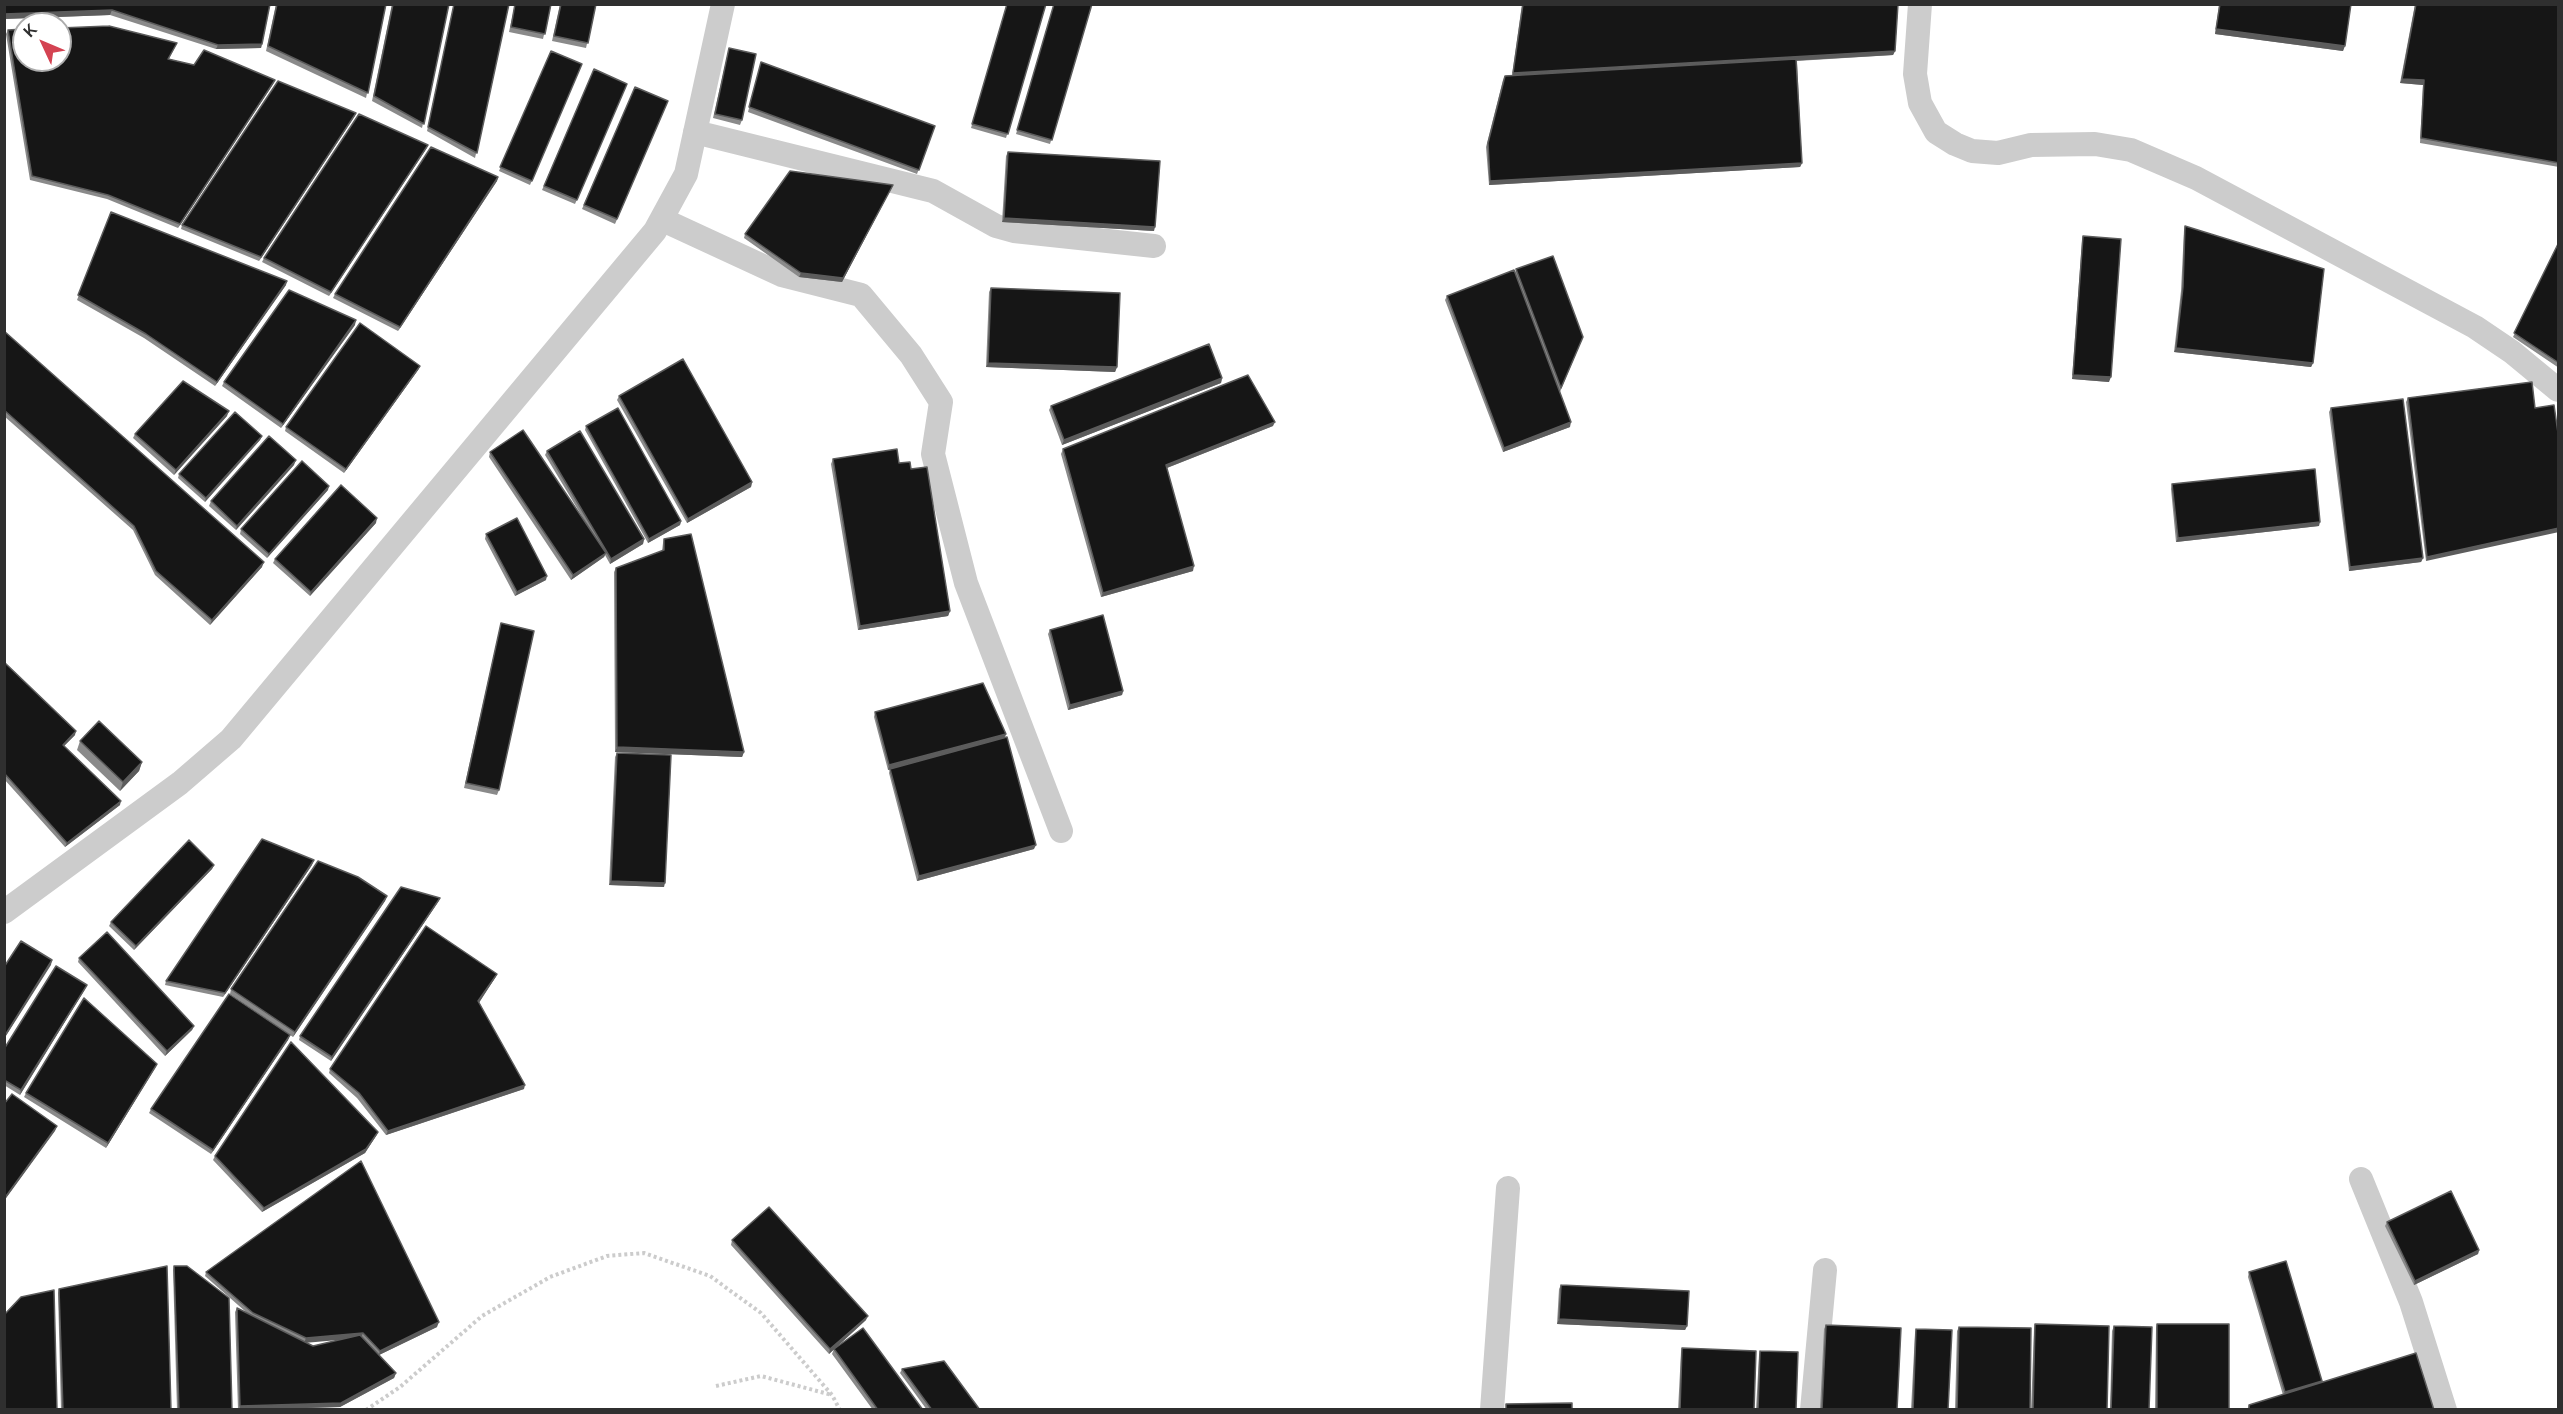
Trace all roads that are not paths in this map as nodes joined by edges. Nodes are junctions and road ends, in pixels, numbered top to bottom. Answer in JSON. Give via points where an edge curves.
{"nodes":[{"id":1,"x":723,"y":4,"type":"edge"},
{"id":2,"x":1920,"y":4,"type":"edge"},
{"id":3,"x":695,"y":132,"type":"junction"},
{"id":4,"x":663,"y":220,"type":"junction"},
{"id":5,"x":1154,"y":246,"type":"dead end"},
{"id":6,"x":2559,"y":390,"type":"edge"},
{"id":7,"x":1061,"y":831,"type":"dead end"},
{"id":8,"x":4,"y":912,"type":"edge"},
{"id":9,"x":2361,"y":1179,"type":"dead end"},
{"id":10,"x":1508,"y":1188,"type":"dead end"},
{"id":11,"x":1825,"y":1270,"type":"dead end"},
{"id":12,"x":1492,"y":1410,"type":"edge"},
{"id":13,"x":1812,"y":1410,"type":"edge"},
{"id":14,"x":2445,"y":1410,"type":"edge"}],
"edges":[{"from":1,"to":3,"type":"street"},
{"from":2,"to":6,"type":"street","via":[[1916,74],[1920,103],[1936,132],[1955,144],[1998,153],[2031,145],[2084,144],[2131,150],[2196,178],[2475,327]]},
{"from":3,"to":4,"type":"street","via":[[686,174]]},
{"from":3,"to":5,"type":"street","via":[[933,191],[996,226],[1014,231]]},
{"from":4,"to":7,"type":"street","via":[[782,275],[861,295],[911,355],[941,402],[933,454],[966,583]]},
{"from":4,"to":8,"type":"street","via":[[231,739],[180,783]]},
{"from":9,"to":14,"type":"street","via":[[2411,1302]]},
{"from":10,"to":12,"type":"street"},
{"from":11,"to":13,"type":"street"}]}
